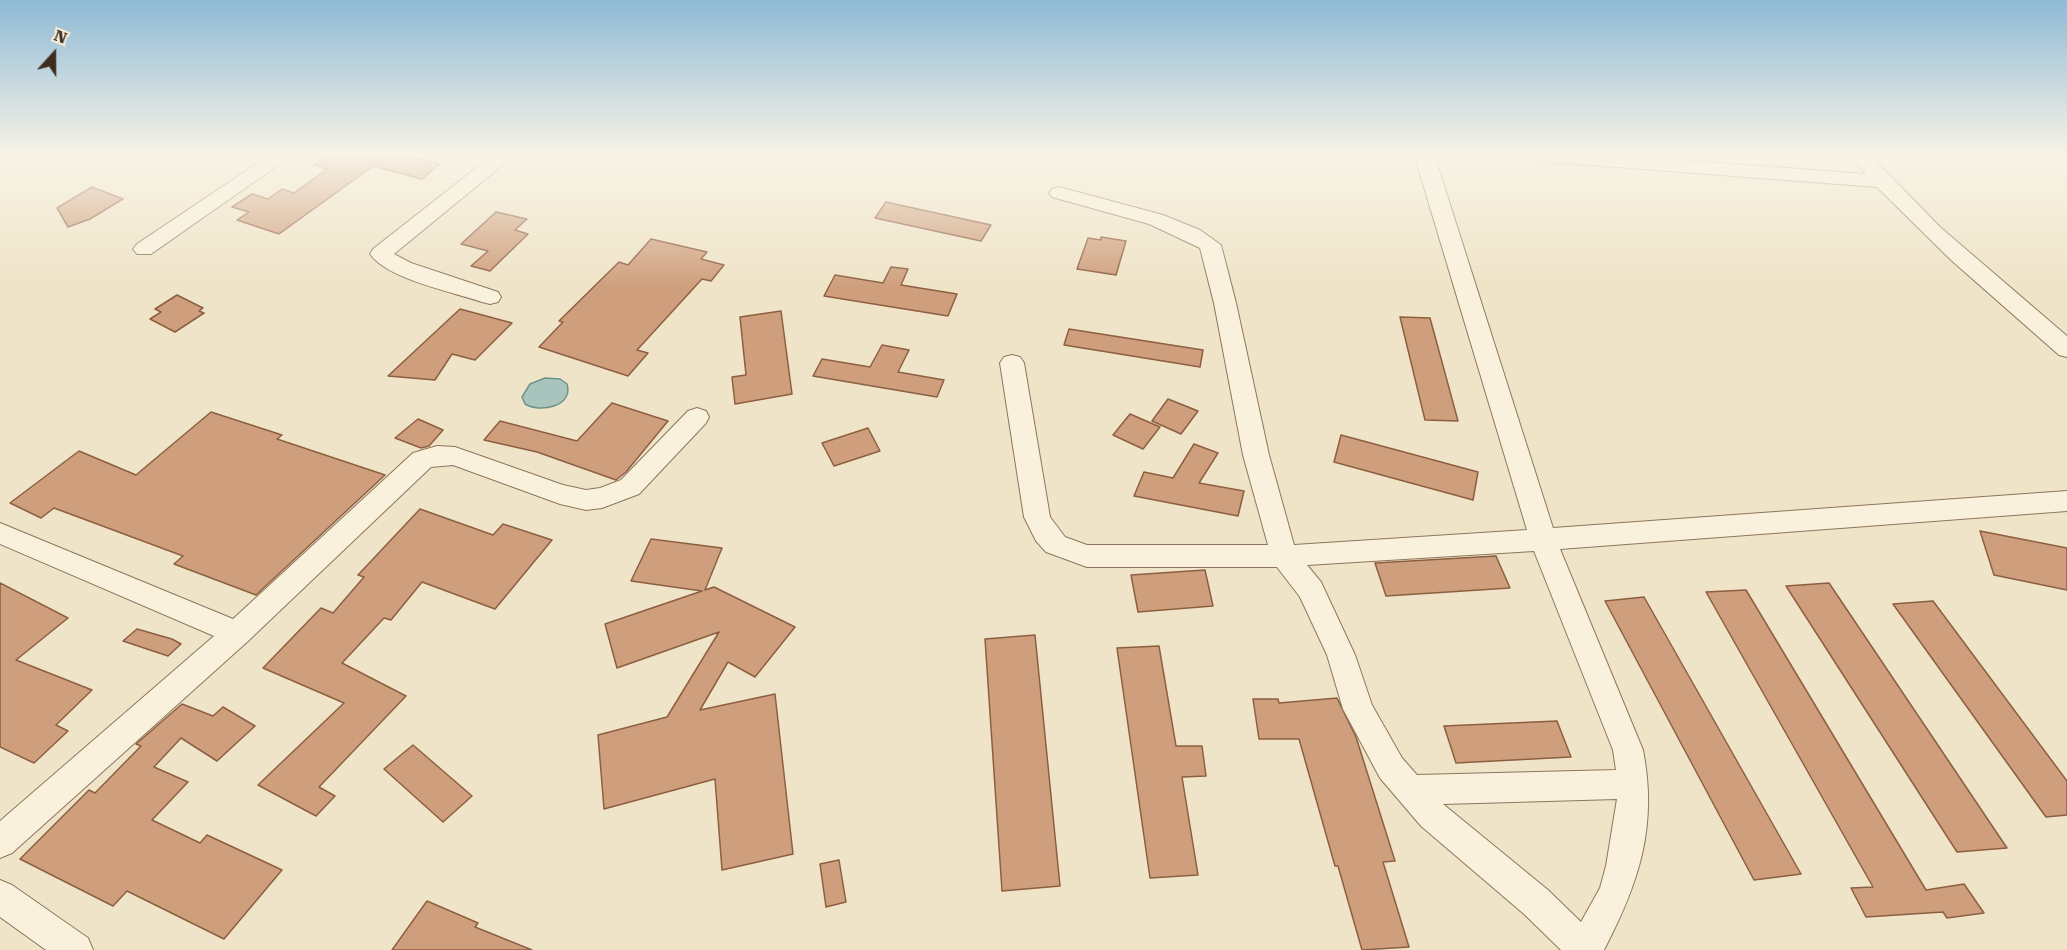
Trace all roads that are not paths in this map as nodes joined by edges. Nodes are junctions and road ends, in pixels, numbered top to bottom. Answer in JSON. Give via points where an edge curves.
{"nodes":[{"id":1,"x":219,"y":198,"type":"edge"},
{"id":2,"x":451,"y":198,"type":"edge"},
{"id":3,"x":1080,"y":198,"type":"edge"},
{"id":4,"x":1438,"y":198,"type":"edge"},
{"id":5,"x":1898,"y":198,"type":"edge"},
{"id":6,"x":144,"y":249,"type":"dead end"},
{"id":7,"x":490,"y":297,"type":"dead end"},
{"id":8,"x":2067,"y":349,"type":"edge"},
{"id":9,"x":1012,"y":363,"type":"dead end"},
{"id":10,"x":697,"y":417,"type":"dead end"},
{"id":11,"x":2067,"y":501,"type":"edge"},
{"id":12,"x":0,"y":533,"type":"edge"},
{"id":13,"x":1543,"y":537,"type":"junction"},
{"id":14,"x":1284,"y":556,"type":"junction"},
{"id":15,"x":237,"y":633,"type":"junction"},
{"id":16,"x":1634,"y":784,"type":"junction"},
{"id":17,"x":1410,"y":790,"type":"junction"},
{"id":18,"x":0,"y":842,"type":"edge"},
{"id":19,"x":0,"y":897,"type":"edge"},
{"id":20,"x":1586,"y":949,"type":"edge"},
{"id":21,"x":76,"y":950,"type":"edge"}],
"edges":[{"from":1,"to":6,"type":"street"},
{"from":2,"to":7,"type":"street","via":[[381,254],[403,268]]},
{"from":3,"to":14,"type":"street","via":[[1142,214],[1210,245],[1256,455]]},
{"from":4,"to":13,"type":"street"},
{"from":5,"to":8,"type":"street","via":[[1947,247]]},
{"from":9,"to":14,"type":"street","via":[[1037,517],[1053,545],[1066,552],[1087,555]]},
{"from":10,"to":15,"type":"street","via":[[630,488],[602,498],[585,500],[560,494],[455,456],[437,455],[422,460]]},
{"from":11,"to":13,"type":"street","via":[[1724,528]]},
{"from":12,"to":15,"type":"street"},
{"from":13,"to":14,"type":"street"},
{"from":13,"to":16,"type":"street","via":[[1628,750]]},
{"from":14,"to":17,"type":"street","via":[[1311,590],[1341,655],[1358,709],[1391,768]]},
{"from":15,"to":18,"type":"street"},
{"from":16,"to":17,"type":"street"},
{"from":16,"to":20,"type":"street","via":[[1629,834],[1615,894]]},
{"from":17,"to":20,"type":"street","via":[[1432,815]]},
{"from":19,"to":21,"type":"street"}]}
